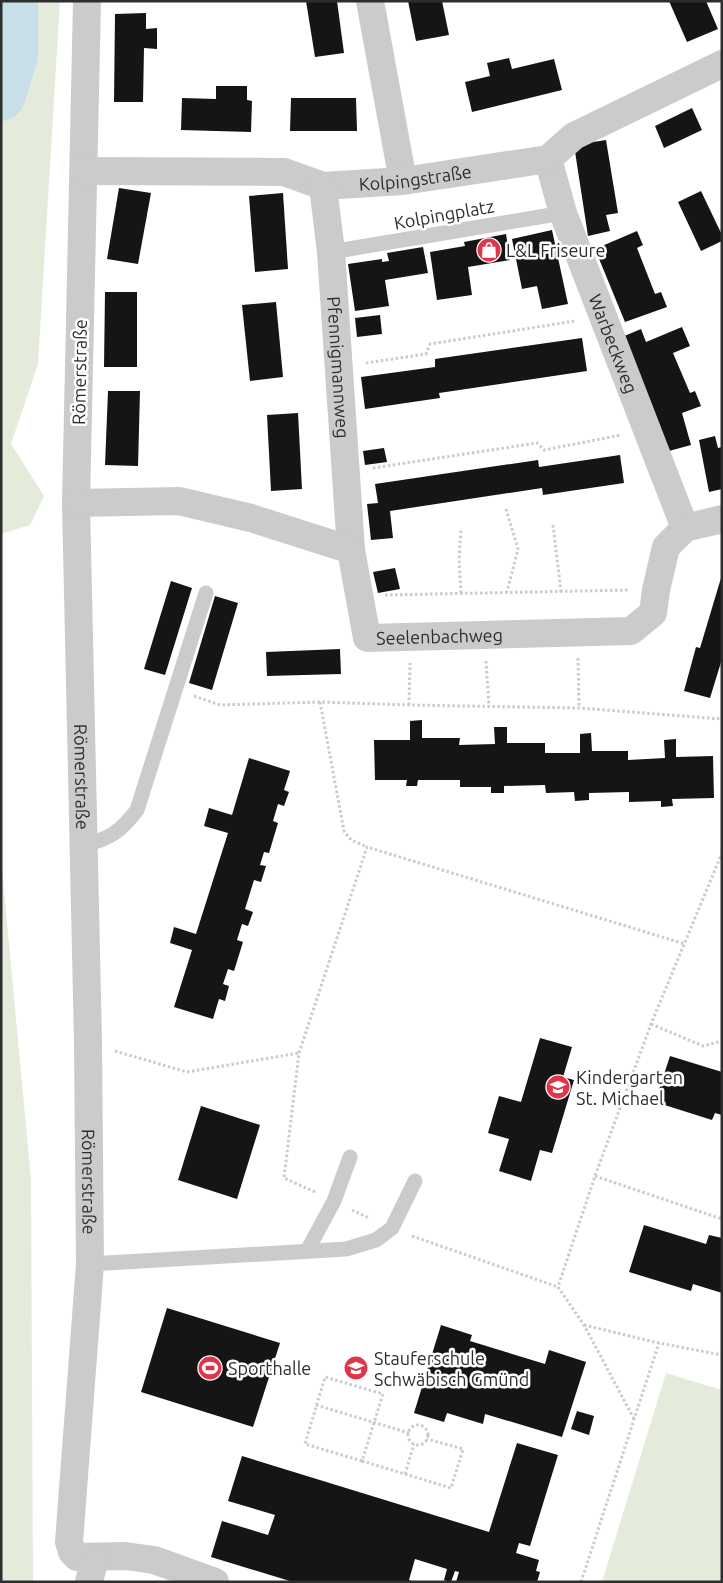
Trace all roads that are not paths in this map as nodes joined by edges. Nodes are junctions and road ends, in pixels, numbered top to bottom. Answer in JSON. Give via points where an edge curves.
{"nodes":[{"id":1,"x":87,"y":1,"type":"edge"},
{"id":2,"x":370,"y":1,"type":"edge"},
{"id":3,"x":722,"y":64,"type":"edge"},
{"id":4,"x":548,"y":159,"type":"junction"},
{"id":5,"x":84,"y":170,"type":"junction"},
{"id":6,"x":403,"y":181,"type":"junction"},
{"id":7,"x":323,"y":186,"type":"junction"},
{"id":8,"x":563,"y":214,"type":"junction"},
{"id":9,"x":331,"y":252,"type":"junction"},
{"id":10,"x":76,"y":503,"type":"junction"},
{"id":11,"x":722,"y":519,"type":"edge"},
{"id":12,"x":684,"y":528,"type":"junction"},
{"id":13,"x":351,"y":550,"type":"junction"},
{"id":14,"x":206,"y":593,"type":"dead end"},
{"id":15,"x":84,"y":845,"type":"junction"},
{"id":16,"x":350,"y":1158,"type":"dead end"},
{"id":17,"x":415,"y":1181,"type":"dead end"},
{"id":18,"x":307,"y":1251,"type":"junction"},
{"id":19,"x":90,"y":1264,"type":"junction"},
{"id":20,"x":85,"y":1564,"type":"edge"},
{"id":21,"x":215,"y":1582,"type":"edge"}],
"edges":[{"from":1,"to":5,"type":"street","name":"Römerstraße"},
{"from":2,"to":6,"type":"street"},
{"from":3,"to":4,"type":"street","via":[[574,136]]},
{"from":4,"to":6,"type":"street","name":"Kolpingstraße"},
{"from":4,"to":8,"type":"street","name":"Warbeckweg"},
{"from":5,"to":7,"type":"street","name":"Kolpingstraße","via":[[284,172]]},
{"from":5,"to":10,"type":"street","name":"Römerstraße"},
{"from":6,"to":7,"type":"street","name":"Kolpingstraße"},
{"from":7,"to":9,"type":"street","name":"Pfennigmannweg"},
{"from":8,"to":9,"type":"lane","name":"Kolpingplatz"},
{"from":8,"to":12,"type":"street","name":"Warbeckweg"},
{"from":9,"to":13,"type":"street","name":"Pfennigmannweg"},
{"from":10,"to":13,"type":"street","via":[[179,501],[251,518]]},
{"from":10,"to":15,"type":"street","name":"Römerstraße"},
{"from":11,"to":12,"type":"street"},
{"from":12,"to":13,"type":"street","name":"Seelenbachweg","via":[[666,546],[653,613],[631,631],[367,638]]},
{"from":14,"to":15,"type":"lane","via":[[137,810],[124,828],[99,842]]},
{"from":15,"to":19,"type":"street","name":"Römerstraße"},
{"from":16,"to":18,"type":"lane","via":[[334,1201]]},
{"from":17,"to":18,"type":"lane","via":[[392,1228],[376,1240],[346,1248]]},
{"from":18,"to":19,"type":"lane"},
{"from":19,"to":20,"type":"street","name":"Römerstraße","via":[[68,1542]]},
{"from":20,"to":21,"type":"street","via":[[125,1556],[154,1560]]}]}
